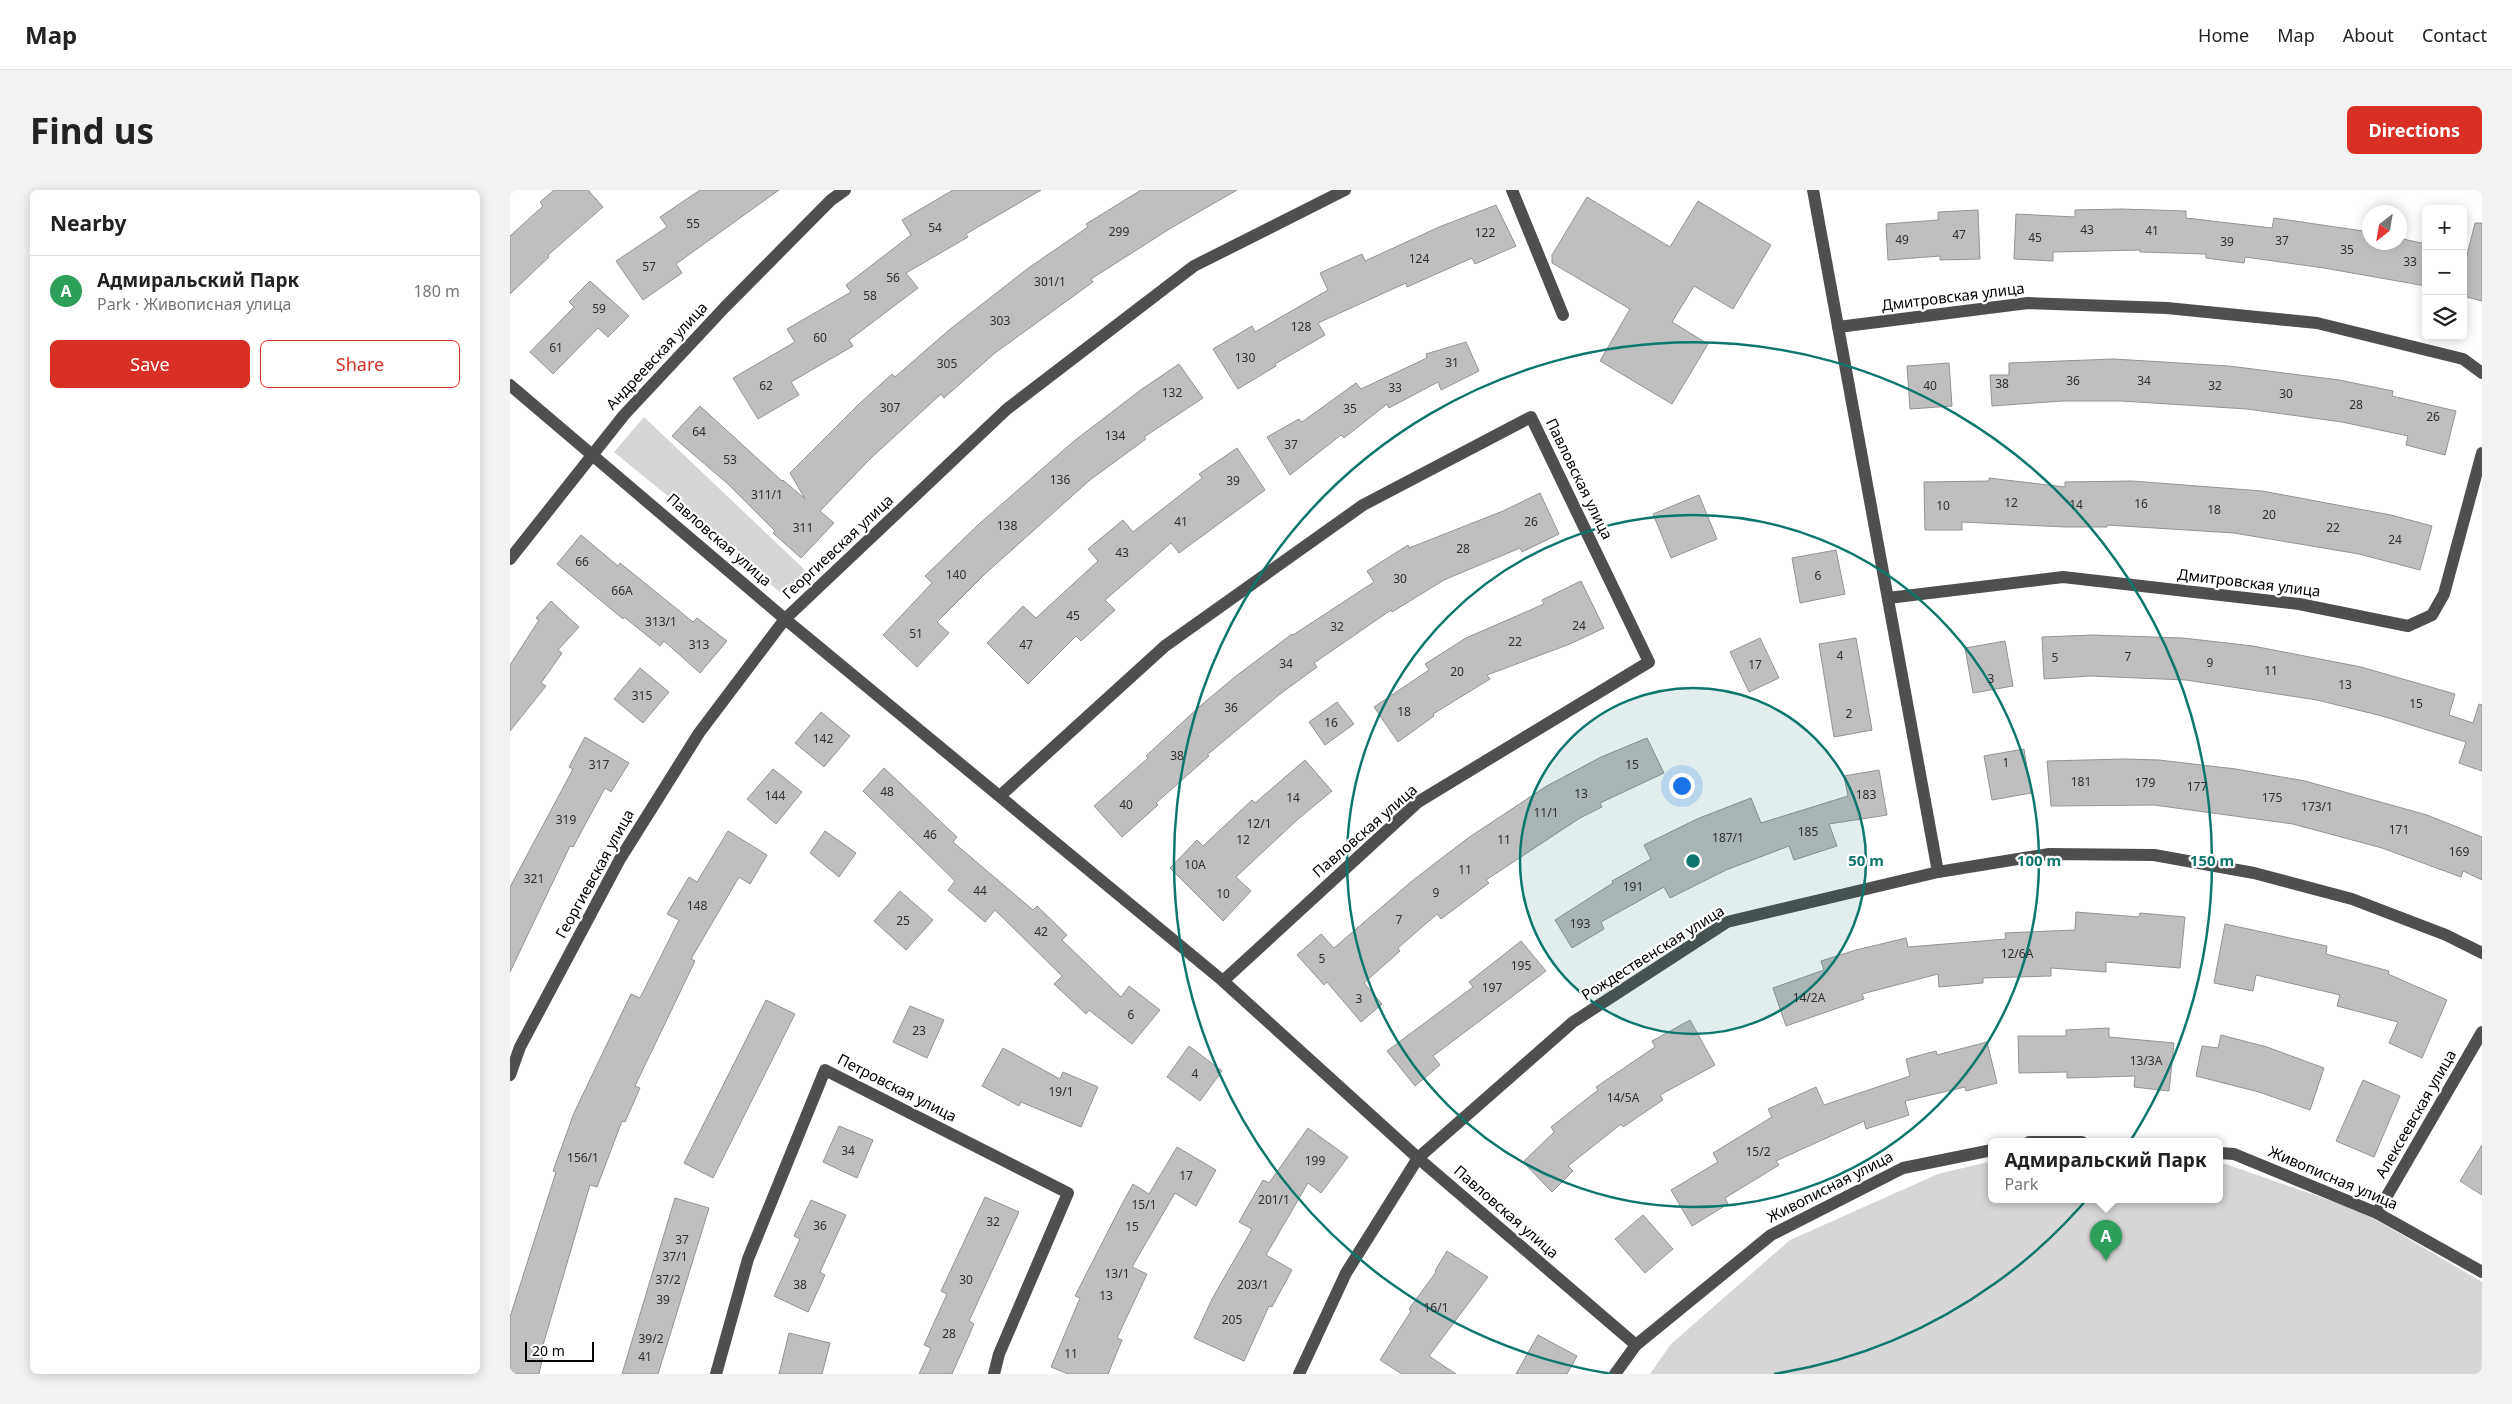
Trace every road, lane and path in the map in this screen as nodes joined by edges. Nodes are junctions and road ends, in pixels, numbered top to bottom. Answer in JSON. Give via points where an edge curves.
{"nodes":[{"id":1,"x":845,"y":190,"type":"edge"},
{"id":2,"x":1345,"y":190,"type":"edge"},
{"id":3,"x":1512,"y":190,"type":"edge"},
{"id":4,"x":1814,"y":190,"type":"edge"},
{"id":5,"x":1563,"y":315,"type":"dead end"},
{"id":6,"x":1838,"y":327,"type":"junction"},
{"id":7,"x":2482,"y":373,"type":"edge"},
{"id":8,"x":510,"y":385,"type":"edge"},
{"id":9,"x":2482,"y":453,"type":"edge"},
{"id":10,"x":593,"y":454,"type":"junction"},
{"id":11,"x":510,"y":559,"type":"edge"},
{"id":12,"x":1888,"y":598,"type":"junction"},
{"id":13,"x":785,"y":619,"type":"junction"},
{"id":14,"x":1001,"y":795,"type":"junction"},
{"id":15,"x":1938,"y":872,"type":"junction"},
{"id":16,"x":2482,"y":953,"type":"edge"},
{"id":17,"x":1223,"y":981,"type":"junction"},
{"id":18,"x":2482,"y":1032,"type":"edge"},
{"id":19,"x":510,"y":1075,"type":"edge"},
{"id":20,"x":1988,"y":1151,"type":"edge"},
{"id":21,"x":2223,"y":1153,"type":"edge"},
{"id":22,"x":1418,"y":1158,"type":"junction"},
{"id":23,"x":2377,"y":1212,"type":"junction"},
{"id":24,"x":2482,"y":1272,"type":"edge"},
{"id":25,"x":1636,"y":1345,"type":"junction"},
{"id":26,"x":716,"y":1374,"type":"edge"},
{"id":27,"x":994,"y":1374,"type":"edge"},
{"id":28,"x":1299,"y":1374,"type":"edge"},
{"id":29,"x":1615,"y":1374,"type":"edge"}],
"edges":[{"from":1,"to":10,"type":"street","name":"Андреевская улица","via":[[725,307]]},
{"from":2,"to":13,"type":"street","name":"Георгиевская улица","via":[[1194,266],[1007,409]]},
{"from":3,"to":5,"type":"street"},
{"from":4,"to":6,"type":"street"},
{"from":6,"to":7,"type":"street","name":"Дмитровская улица","via":[[2028,303],[2167,308],[2317,323],[2463,359]]},
{"from":6,"to":12,"type":"street"},
{"from":8,"to":10,"type":"street","name":"Павловская улица"},
{"from":9,"to":12,"type":"street","name":"Дмитровская улица","via":[[2444,594],[2432,615],[2408,626],[2298,604],[2063,577]]},
{"from":10,"to":11,"type":"street","name":"Андреевская улица"},
{"from":10,"to":13,"type":"street","name":"Павловская улица"},
{"from":12,"to":15,"type":"street"},
{"from":13,"to":14,"type":"street","name":"Павловская улица"},
{"from":13,"to":19,"type":"street","name":"Георгиевская улица","via":[[698,733],[620,859],[520,1048]]},
{"from":14,"to":17,"type":"street","name":"Павловская улица"},
{"from":14,"to":17,"type":"street","name":"Павловская улица","via":[[1164,646],[1363,505],[1531,417],[1649,662],[1418,802]]},
{"from":15,"to":16,"type":"street","name":"Рождественская улица","via":[[2049,854],[2154,855],[2254,873],[2352,899],[2446,935]]},
{"from":15,"to":22,"type":"street","name":"Рождественская улица","via":[[1728,922],[1574,1022]]},
{"from":17,"to":22,"type":"street","name":"Павловская улица"},
{"from":18,"to":23,"type":"street","name":"Алексеевская улица"},
{"from":20,"to":25,"type":"street","name":"Живописная улица","via":[[1903,1168],[1770,1235]]},
{"from":21,"to":23,"type":"street","name":"Живописная улица","via":[[2234,1154]]},
{"from":22,"to":25,"type":"street","name":"Павловская улица"},
{"from":22,"to":28,"type":"street","name":"Рождественская улица","via":[[1346,1273]]},
{"from":23,"to":24,"type":"street","name":"Живописная улица"},
{"from":25,"to":29,"type":"street","name":"Живописная улица"},
{"from":26,"to":27,"type":"street","name":"Петровская улица","via":[[748,1258],[825,1070],[1068,1193],[999,1354]]}]}
